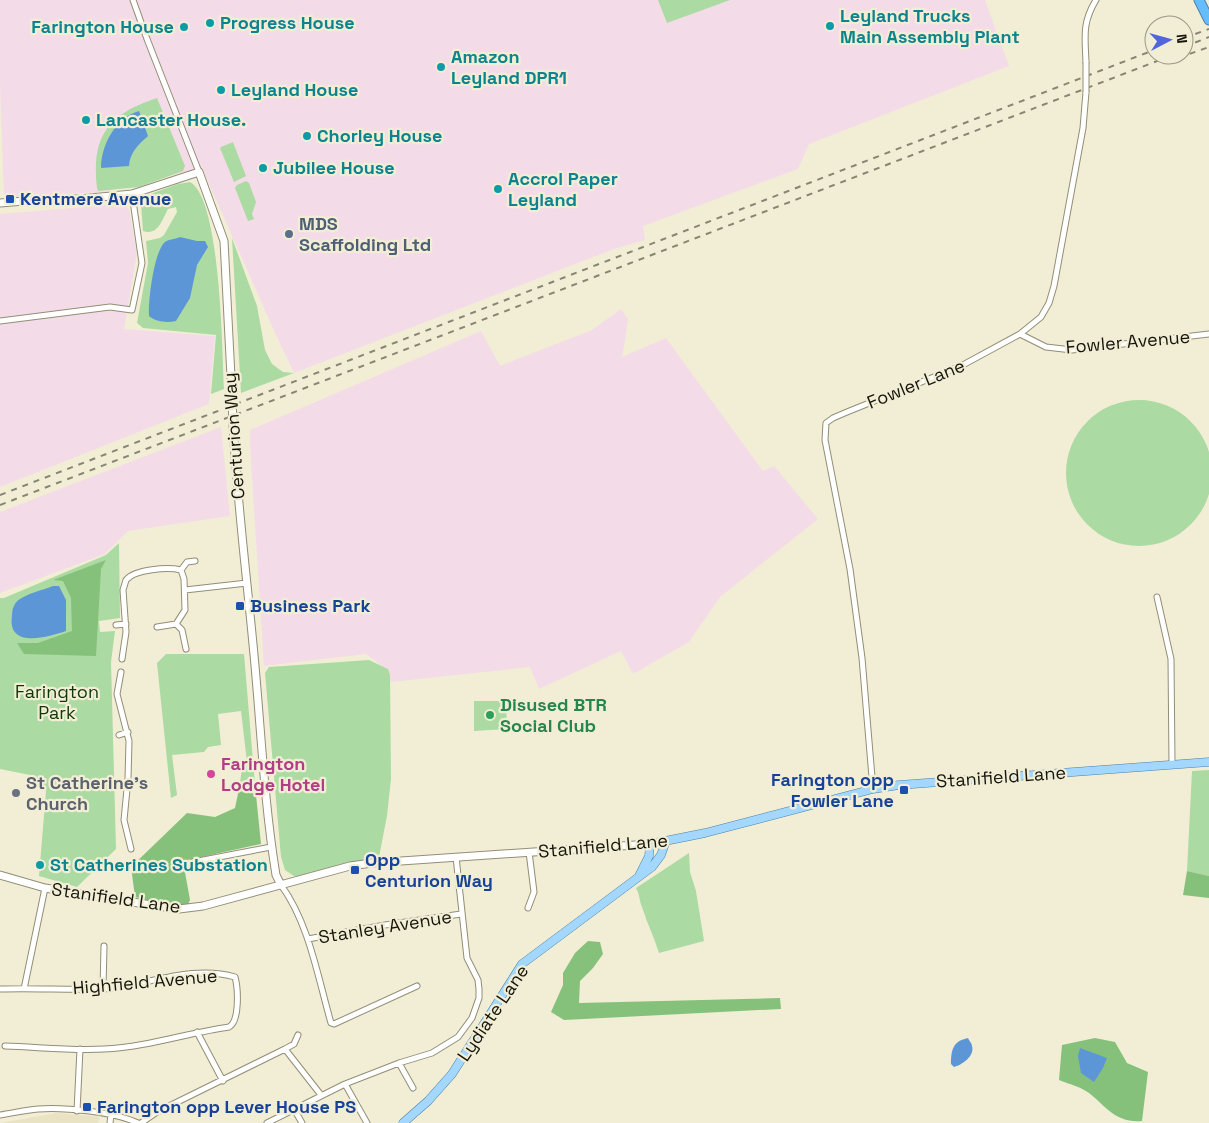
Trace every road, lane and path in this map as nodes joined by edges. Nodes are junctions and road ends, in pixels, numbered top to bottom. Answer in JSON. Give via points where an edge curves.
{"nodes":[{"id":1,"x":133,"y":0,"type":"edge"},
{"id":2,"x":1096,"y":0,"type":"edge"},
{"id":3,"x":1200,"y":0,"type":"edge"},
{"id":4,"x":1209,"y":20,"type":"edge"},
{"id":5,"x":199,"y":172,"type":"junction"},
{"id":6,"x":132,"y":194,"type":"junction"},
{"id":7,"x":0,"y":203,"type":"edge"},
{"id":8,"x":0,"y":321,"type":"edge"},
{"id":9,"x":1020,"y":334,"type":"junction"},
{"id":10,"x":1209,"y":334,"type":"edge"},
{"id":11,"x":195,"y":561,"type":"dead end"},
{"id":12,"x":181,"y":570,"type":"junction"},
{"id":13,"x":246,"y":584,"type":"junction"},
{"id":14,"x":185,"y":590,"type":"junction"},
{"id":15,"x":1157,"y":597,"type":"dead end"},
{"id":16,"x":126,"y":624,"type":"junction"},
{"id":17,"x":176,"y":624,"type":"junction"},
{"id":18,"x":116,"y":625,"type":"dead end"},
{"id":19,"x":157,"y":627,"type":"dead end"},
{"id":20,"x":186,"y":649,"type":"dead end"},
{"id":21,"x":122,"y":659,"type":"dead end"},
{"id":22,"x":121,"y":672,"type":"dead end"},
{"id":23,"x":128,"y":732,"type":"junction"},
{"id":24,"x":119,"y":735,"type":"dead end"},
{"id":25,"x":1209,"y":762,"type":"edge"},
{"id":26,"x":1172,"y":764,"type":"junction"},
{"id":27,"x":873,"y":789,"type":"junction"},
{"id":28,"x":666,"y":841,"type":"junction"},
{"id":29,"x":650,"y":844,"type":"junction"},
{"id":30,"x":271,"y":847,"type":"junction"},
{"id":31,"x":131,"y":848,"type":"dead end"},
{"id":32,"x":529,"y":852,"type":"junction"},
{"id":33,"x":456,"y":857,"type":"junction"},
{"id":34,"x":193,"y":862,"type":"dead end"},
{"id":35,"x":0,"y":875,"type":"edge"},
{"id":36,"x":639,"y":876,"type":"junction"},
{"id":37,"x":281,"y":885,"type":"junction"},
{"id":38,"x":45,"y":888,"type":"junction"},
{"id":39,"x":528,"y":908,"type":"dead end"},
{"id":40,"x":461,"y":914,"type":"junction"},
{"id":41,"x":308,"y":939,"type":"junction"},
{"id":42,"x":104,"y":946,"type":"dead end"},
{"id":43,"x":417,"y":986,"type":"dead end"},
{"id":44,"x":24,"y":988,"type":"junction"},
{"id":45,"x":0,"y":989,"type":"edge"},
{"id":46,"x":102,"y":989,"type":"junction"},
{"id":47,"x":198,"y":1032,"type":"junction"},
{"id":48,"x":298,"y":1035,"type":"dead end"},
{"id":49,"x":5,"y":1046,"type":"dead end"},
{"id":50,"x":80,"y":1049,"type":"junction"},
{"id":51,"x":285,"y":1049,"type":"junction"},
{"id":52,"x":399,"y":1063,"type":"junction"},
{"id":53,"x":223,"y":1081,"type":"junction"},
{"id":54,"x":345,"y":1084,"type":"junction"},
{"id":55,"x":413,"y":1088,"type":"dead end"},
{"id":56,"x":321,"y":1095,"type":"junction"},
{"id":57,"x":294,"y":1109,"type":"junction"},
{"id":58,"x":77,"y":1111,"type":"junction"},
{"id":59,"x":0,"y":1115,"type":"edge"},
{"id":60,"x":111,"y":1115,"type":"junction"},
{"id":61,"x":110,"y":1123,"type":"edge"},
{"id":62,"x":139,"y":1123,"type":"edge"},
{"id":63,"x":267,"y":1123,"type":"edge"},
{"id":64,"x":302,"y":1123,"type":"edge"},
{"id":65,"x":367,"y":1123,"type":"edge"},
{"id":66,"x":404,"y":1123,"type":"edge"}],
"edges":[{"from":1,"to":5,"type":"street","name":"Centurion Way"},
{"from":2,"to":9,"type":"street","name":"Fowler Lane","bridge":true,"via":[[1086,24],[1083,128],[1054,286],[1041,317]]},
{"from":3,"to":4,"type":"highway"},
{"from":5,"to":6,"type":"street"},
{"from":5,"to":13,"type":"street","name":"Centurion Way","bridge":true,"via":[[224,241],[233,424]]},
{"from":6,"to":7,"type":"street"},
{"from":6,"to":8,"type":"street","via":[[142,263],[132,310],[110,308]]},
{"from":9,"to":10,"type":"street","name":"Fowler Avenue","via":[[1046,347],[1072,350]]},
{"from":9,"to":27,"type":"street","name":"Fowler Lane","via":[[962,366],[826,423],[824,440],[850,569],[862,658]]},
{"from":11,"to":12,"type":"street","via":[[187,562]]},
{"from":12,"to":14,"type":"street"},
{"from":12,"to":16,"type":"street","via":[[172,568],[129,576],[124,590]]},
{"from":13,"to":14,"type":"street"},
{"from":13,"to":30,"type":"street","name":"Centurion Way"},
{"from":14,"to":17,"type":"street","via":[[185,610]]},
{"from":15,"to":26,"type":"street","via":[[1172,659]]},
{"from":16,"to":18,"type":"street"},
{"from":16,"to":21,"type":"street"},
{"from":17,"to":19,"type":"street"},
{"from":17,"to":20,"type":"street","via":[[182,630]]},
{"from":22,"to":23,"type":"street","via":[[117,694]]},
{"from":23,"to":24,"type":"street"},
{"from":23,"to":31,"type":"street","via":[[124,820]]},
{"from":25,"to":26,"type":"main road","name":"Stanifield Lane"},
{"from":26,"to":27,"type":"main road","name":"Stanifield Lane","via":[[899,784]]},
{"from":27,"to":28,"type":"main road","name":"Stanifield Lane"},
{"from":28,"to":29,"type":"main road","name":"Stanifield Lane"},
{"from":28,"to":36,"type":"main road","name":"Lydiate Lane","via":[[657,861]]},
{"from":29,"to":32,"type":"street","name":"Stanifield Lane"},
{"from":29,"to":36,"type":"main road","name":"Lydiate Lane","via":[[649,856]]},
{"from":30,"to":34,"type":"street"},
{"from":30,"to":37,"type":"street","name":"Centurion Way"},
{"from":32,"to":33,"type":"street","name":"Stanifield Lane"},
{"from":32,"to":39,"type":"street","via":[[534,892]]},
{"from":33,"to":37,"type":"street","name":"Stanifield Lane","via":[[350,866]]},
{"from":33,"to":40,"type":"street"},
{"from":35,"to":38,"type":"street","name":"Stanifield Lane"},
{"from":36,"to":66,"type":"main road","name":"Lydiate Lane","via":[[522,964],[452,1074]]},
{"from":37,"to":38,"type":"street","name":"Stanifield Lane","via":[[203,906],[179,909]]},
{"from":37,"to":41,"type":"street"},
{"from":38,"to":44,"type":"street"},
{"from":40,"to":41,"type":"street","name":"Stanley Avenue"},
{"from":40,"to":52,"type":"street","via":[[467,958],[478,980],[476,1009],[458,1038],[432,1053]]},
{"from":41,"to":43,"type":"street","via":[[331,1023]]},
{"from":42,"to":46,"type":"street"},
{"from":44,"to":45,"type":"street","name":"Highfield Avenue"},
{"from":44,"to":46,"type":"street","name":"Highfield Avenue"},
{"from":46,"to":47,"type":"street","name":"Highfield Avenue","via":[[193,974],[235,977],[236,1018],[233,1024]]},
{"from":47,"to":50,"type":"street","via":[[127,1047]]},
{"from":47,"to":53,"type":"street"},
{"from":48,"to":51,"type":"street","via":[[294,1044]]},
{"from":49,"to":50,"type":"street"},
{"from":50,"to":58,"type":"street"},
{"from":51,"to":53,"type":"street"},
{"from":51,"to":56,"type":"street"},
{"from":52,"to":54,"type":"street"},
{"from":52,"to":55,"type":"street"},
{"from":53,"to":62,"type":"street"},
{"from":54,"to":56,"type":"street"},
{"from":54,"to":65,"type":"street"},
{"from":56,"to":57,"type":"street"},
{"from":57,"to":63,"type":"street"},
{"from":57,"to":64,"type":"street"},
{"from":58,"to":59,"type":"street","via":[[39,1109]]},
{"from":58,"to":60,"type":"street"},
{"from":60,"to":61,"type":"street"},
{"from":60,"to":62,"type":"street"}]}
